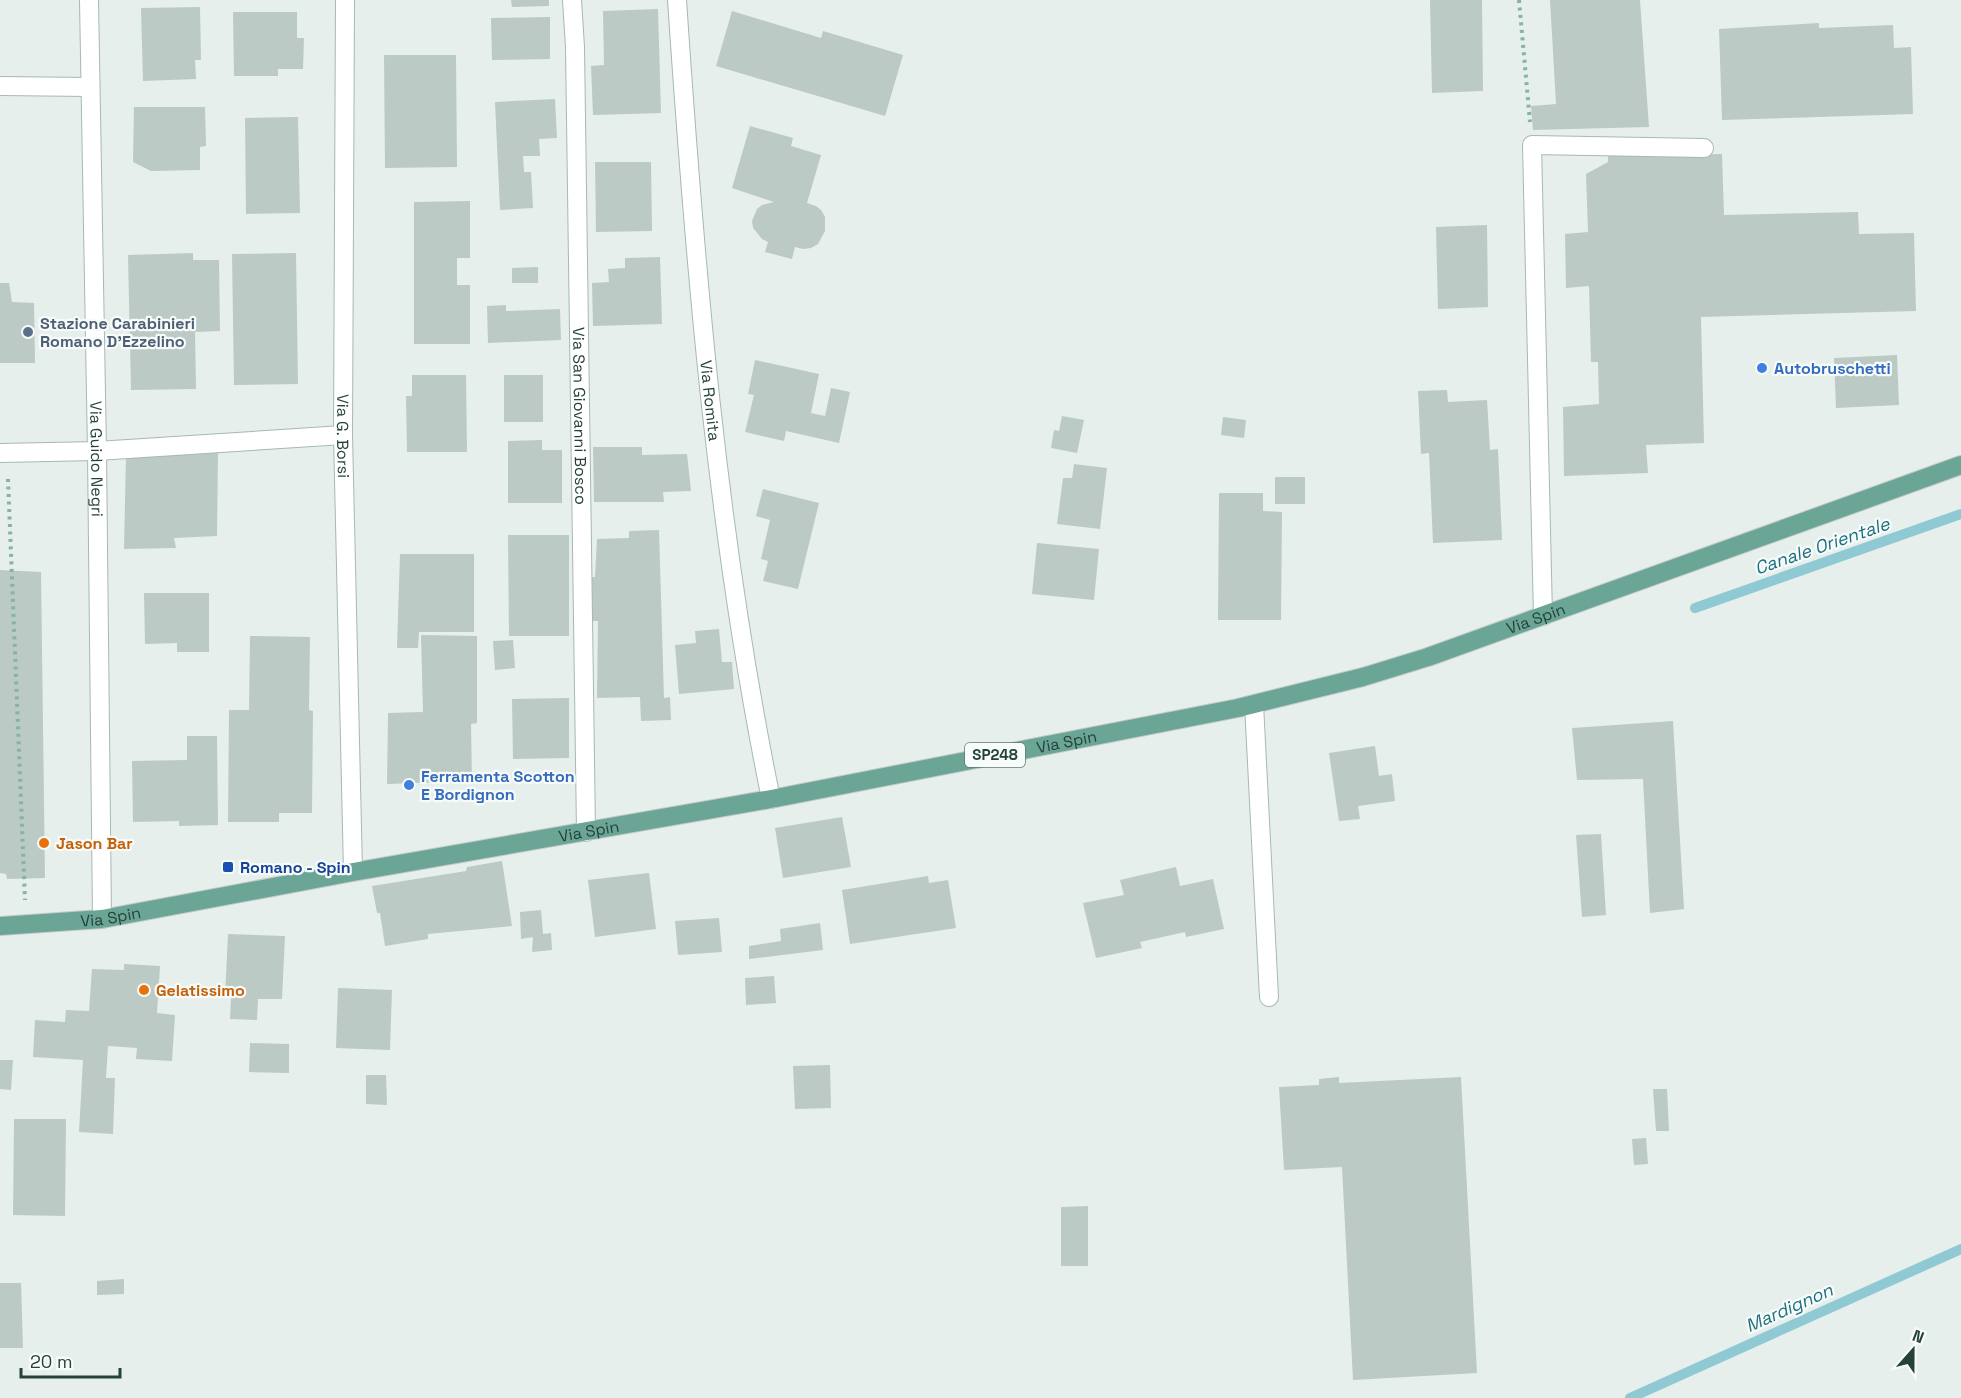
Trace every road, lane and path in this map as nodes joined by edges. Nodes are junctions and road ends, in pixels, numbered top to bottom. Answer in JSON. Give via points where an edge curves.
{"nodes":[{"id":1,"x":88,"y":0,"type":"edge"},
{"id":2,"x":345,"y":0,"type":"edge"},
{"id":3,"x":572,"y":0,"type":"edge"},
{"id":4,"x":677,"y":0,"type":"edge"},
{"id":5,"x":1519,"y":0,"type":"edge"},
{"id":6,"x":0,"y":86,"type":"edge"},
{"id":7,"x":90,"y":87,"type":"junction"},
{"id":8,"x":1532,"y":145,"type":"junction"},
{"id":9,"x":1704,"y":148,"type":"dead end"},
{"id":10,"x":342,"y":435,"type":"junction"},
{"id":11,"x":98,"y":451,"type":"junction"},
{"id":12,"x":4,"y":453,"type":"edge"},
{"id":13,"x":1961,"y":465,"type":"edge"},
{"id":14,"x":1543,"y":616,"type":"junction"},
{"id":15,"x":1254,"y":704,"type":"junction"},
{"id":16,"x":771,"y":799,"type":"junction"},
{"id":17,"x":586,"y":832,"type":"junction"},
{"id":18,"x":353,"y":872,"type":"junction"},
{"id":19,"x":102,"y":919,"type":"junction"},
{"id":20,"x":26,"y":924,"type":"junction"},
{"id":21,"x":0,"y":926,"type":"edge"},
{"id":22,"x":1269,"y":997,"type":"dead end"}],
"edges":[{"from":1,"to":7,"type":"street","name":"Via Guido Negri"},
{"from":2,"to":10,"type":"street","name":"Via G. Borsi"},
{"from":3,"to":17,"type":"street","name":"Via San Giovanni Bosco"},
{"from":4,"to":16,"type":"street","name":"Via Romita","via":[[690,193],[716,448],[727,539]]},
{"from":5,"to":8,"type":"path"},
{"from":6,"to":7,"type":"street"},
{"from":7,"to":11,"type":"street","name":"Via Guido Negri"},
{"from":8,"to":9,"type":"street"},
{"from":8,"to":14,"type":"street"},
{"from":10,"to":11,"type":"street"},
{"from":10,"to":18,"type":"street","name":"Via G. Borsi"},
{"from":11,"to":12,"type":"street"},
{"from":11,"to":19,"type":"street","name":"Via Guido Negri"},
{"from":12,"to":20,"type":"path"},
{"from":13,"to":14,"type":"main road","name":"Via Spin","number":"SP248"},
{"from":14,"to":15,"type":"main road","name":"Via Spin","number":"SP248","via":[[1363,677]]},
{"from":15,"to":16,"type":"main road","name":"Via Spin","number":"SP248"},
{"from":15,"to":22,"type":"street"},
{"from":16,"to":17,"type":"main road","name":"Via Spin","number":"SP248"},
{"from":17,"to":18,"type":"main road","name":"Via Spin","number":"SP248"},
{"from":18,"to":19,"type":"main road","name":"Via Spin","number":"SP248"},
{"from":19,"to":20,"type":"main road","name":"Via Spin","number":"SP248"},
{"from":20,"to":21,"type":"main road","name":"Via Spin","number":"SP248"}]}
